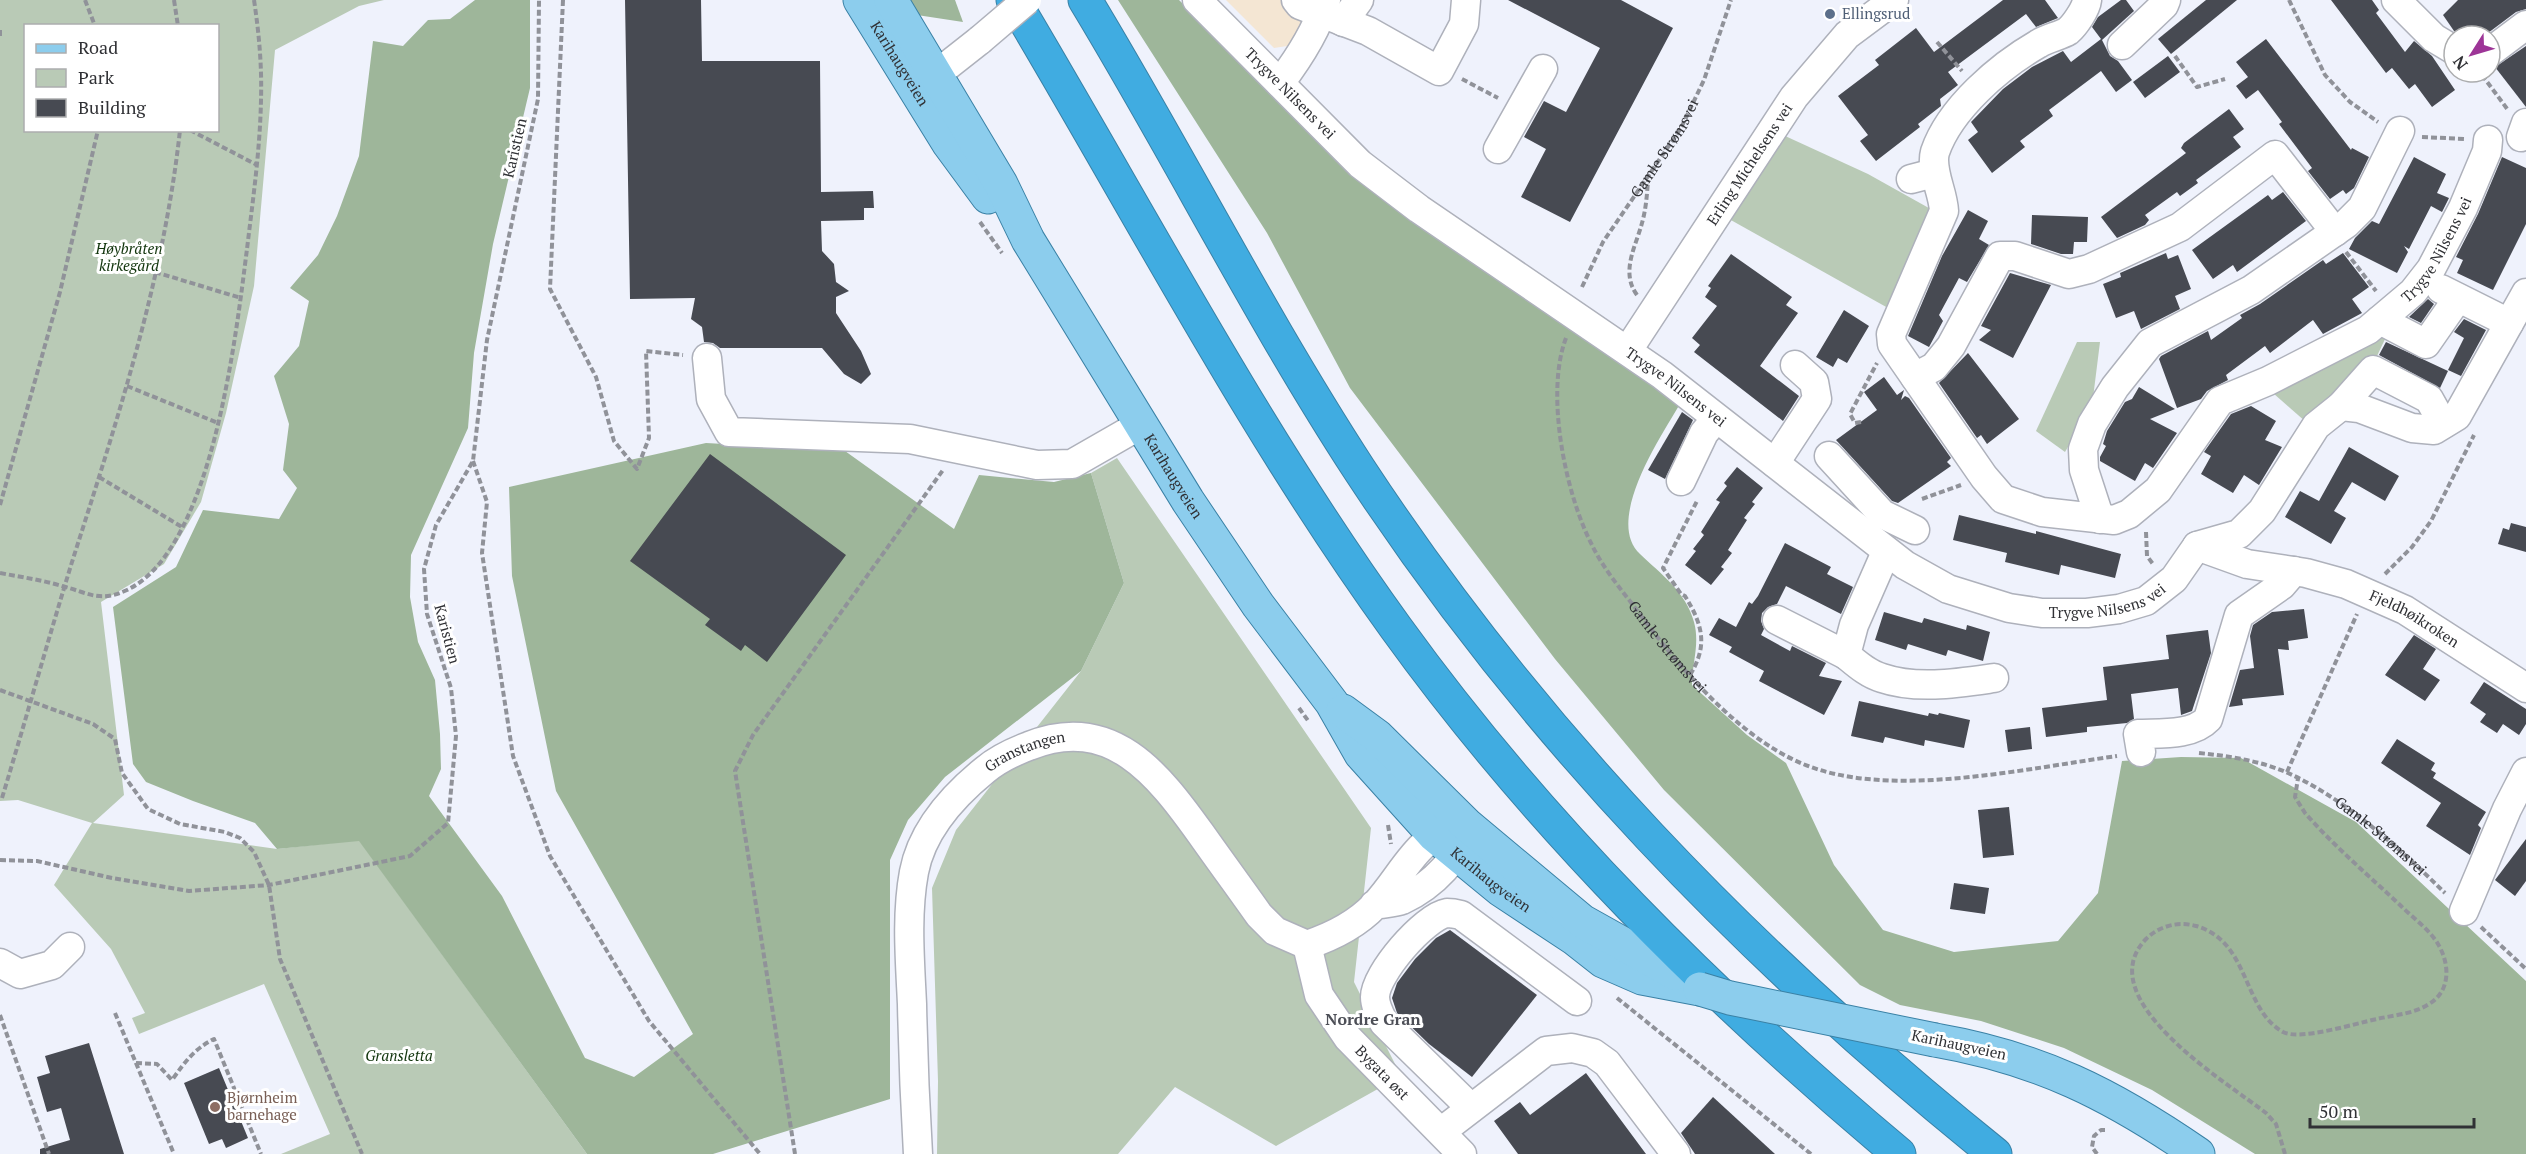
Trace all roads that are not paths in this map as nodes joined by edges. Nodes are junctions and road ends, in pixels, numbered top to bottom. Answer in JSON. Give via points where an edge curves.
{"nodes":[{"id":1,"x":860,"y":0,"type":"edge"},
{"id":2,"x":891,"y":0,"type":"edge"},
{"id":3,"x":1013,"y":0,"type":"edge"},
{"id":4,"x":1027,"y":0,"type":"edge"},
{"id":5,"x":1084,"y":0,"type":"edge"},
{"id":6,"x":1197,"y":0,"type":"edge"},
{"id":7,"x":1296,"y":0,"type":"edge"},
{"id":8,"x":1466,"y":0,"type":"edge"},
{"id":9,"x":1894,"y":0,"type":"edge"},
{"id":10,"x":2087,"y":0,"type":"edge"},
{"id":11,"x":2166,"y":0,"type":"edge"},
{"id":12,"x":2396,"y":0,"type":"edge"},
{"id":13,"x":1337,"y":9,"type":"edge"},
{"id":14,"x":2526,"y":25,"type":"edge"},
{"id":15,"x":2442,"y":43,"type":"edge"},
{"id":16,"x":2502,"y":43,"type":"edge"},
{"id":17,"x":2122,"y":45,"type":"dead end"},
{"id":18,"x":1543,"y":69,"type":"dead end"},
{"id":19,"x":925,"y":83,"type":"junction"},
{"id":20,"x":1280,"y":83,"type":"junction"},
{"id":21,"x":2400,"y":131,"type":"road end"},
{"id":22,"x":2488,"y":140,"type":"road end"},
{"id":23,"x":1498,"y":149,"type":"dead end"},
{"id":24,"x":2334,"y":233,"type":"junction"},
{"id":25,"x":2423,"y":279,"type":"junction"},
{"id":26,"x":2526,"y":293,"type":"edge"},
{"id":27,"x":2458,"y":298,"type":"junction"},
{"id":28,"x":2385,"y":315,"type":"junction"},
{"id":29,"x":2509,"y":323,"type":"junction"},
{"id":30,"x":1628,"y":350,"type":"junction"},
{"id":31,"x":707,"y":358,"type":"road end"},
{"id":32,"x":1795,"y":365,"type":"dead end"},
{"id":33,"x":1915,"y":377,"type":"junction"},
{"id":34,"x":2341,"y":406,"type":"junction"},
{"id":35,"x":1716,"y":419,"type":"junction"},
{"id":36,"x":1140,"y":424,"type":"junction"},
{"id":37,"x":2443,"y":424,"type":"junction"},
{"id":38,"x":1829,"y":456,"type":"dead end"},
{"id":39,"x":1775,"y":463,"type":"junction"},
{"id":40,"x":1691,"y":488,"type":"road end"},
{"id":41,"x":2100,"y":519,"type":"junction"},
{"id":42,"x":1915,"y":530,"type":"dead end"},
{"id":43,"x":2197,"y":546,"type":"junction"},
{"id":44,"x":1886,"y":552,"type":"junction"},
{"id":45,"x":2294,"y":571,"type":"junction"},
{"id":46,"x":1777,"y":620,"type":"dead end"},
{"id":47,"x":1846,"y":655,"type":"junction"},
{"id":48,"x":1994,"y":678,"type":"dead end"},
{"id":49,"x":2526,"y":688,"type":"edge"},
{"id":50,"x":1332,"y":703,"type":"junction"},
{"id":51,"x":2140,"y":743,"type":"dead end"},
{"id":52,"x":2526,"y":772,"type":"edge"},
{"id":53,"x":1467,"y":825,"type":"junction"},
{"id":54,"x":1445,"y":846,"type":"junction"},
{"id":55,"x":2464,"y":911,"type":"road end"},
{"id":56,"x":1307,"y":945,"type":"junction"},
{"id":57,"x":70,"y":947,"type":"dead end"},
{"id":58,"x":0,"y":963,"type":"edge"},
{"id":59,"x":1700,"y":988,"type":"junction"},
{"id":60,"x":1577,"y":1001,"type":"dead end"},
{"id":61,"x":1472,"y":1108,"type":"junction"},
{"id":62,"x":1442,"y":1131,"type":"junction"},
{"id":63,"x":918,"y":1154,"type":"edge"},
{"id":64,"x":1462,"y":1154,"type":"edge"},
{"id":65,"x":1676,"y":1154,"type":"edge"},
{"id":66,"x":1899,"y":1154,"type":"edge"},
{"id":67,"x":1995,"y":1154,"type":"edge"},
{"id":68,"x":2198,"y":1154,"type":"edge"}],
"edges":[{"from":1,"to":19,"type":"main road","name":"Karihaugveien"},
{"from":2,"to":19,"type":"main road","name":"Karihaugveien"},
{"from":3,"to":66,"type":"highway","via":[[1268,437],[1348,560],[1433,676],[1537,803],[1639,915],[1793,1063]]},
{"from":4,"to":19,"type":"street","bridge":true},
{"from":5,"to":67,"type":"highway","via":[[1322,409],[1402,533],[1491,653],[1636,824],[1692,882],[1840,1024]]},
{"from":6,"to":20,"type":"street","name":"Trygve Nilsens vei"},
{"from":7,"to":13,"type":"street","via":[[1300,5]]},
{"from":8,"to":13,"type":"street","via":[[1464,24],[1439,71]]},
{"from":9,"to":30,"type":"street","name":"Erling Michelsens vei","via":[[1847,36],[1794,97]]},
{"from":10,"to":33,"type":"street","via":[[2068,30],[2019,55],[1985,81],[1950,125],[1923,176],[1943,194],[1944,211],[1891,334],[1892,344]]},
{"from":11,"to":17,"type":"street"},
{"from":12,"to":15,"type":"street"},
{"from":13,"to":20,"type":"street"},
{"from":14,"to":16,"type":"street"},
{"from":18,"to":23,"type":"street"},
{"from":19,"to":36,"type":"main road","name":"Karihaugveien","via":[[1001,184],[1028,240]]},
{"from":20,"to":30,"type":"street","name":"Trygve Nilsens vei","via":[[1360,164],[1419,209]]},
{"from":21,"to":24,"type":"street","via":[[2362,208]]},
{"from":22,"to":25,"type":"street","name":"Trygve Nilsens vei","via":[[2463,208]]},
{"from":24,"to":33,"type":"street","via":[[2275,155],[2180,227],[2089,269],[2069,274],[2015,256],[2000,256],[1951,346],[1934,367]]},
{"from":24,"to":41,"type":"street","via":[[2251,290],[2150,343],[2115,387],[2092,424],[2083,449],[2084,470]]},
{"from":25,"to":27,"type":"street"},
{"from":25,"to":28,"type":"street","name":"Trygve Nilsens vei"},
{"from":26,"to":29,"type":"street"},
{"from":27,"to":28,"type":"street","via":[[2426,344]]},
{"from":27,"to":29,"type":"street"},
{"from":28,"to":41,"type":"street","name":"Trygve Nilsens vei","via":[[2368,330],[2309,361],[2220,401],[2158,490],[2129,514],[2114,520]]},
{"from":29,"to":37,"type":"street","via":[[2457,416]]},
{"from":30,"to":35,"type":"street","name":"Trygve Nilsens vei"},
{"from":31,"to":36,"type":"street","via":[[711,399],[729,432],[910,439],[1037,465],[1072,464]]},
{"from":32,"to":39,"type":"street","via":[[1814,382],[1817,399]]},
{"from":33,"to":41,"type":"street","name":"Trygve Nilsens vei","via":[[2003,499],[2042,512]]},
{"from":34,"to":37,"type":"street","via":[[2359,408],[2412,428],[2434,430]]},
{"from":34,"to":37,"type":"street","via":[[2373,370],[2428,399]]},
{"from":34,"to":43,"type":"street","via":[[2316,426],[2262,511],[2239,534]]},
{"from":35,"to":39,"type":"street","name":"Trygve Nilsens vei"},
{"from":35,"to":40,"type":"street","via":[[1704,433]]},
{"from":36,"to":50,"type":"main road","name":"Karihaugveien","via":[[1258,605]]},
{"from":38,"to":42,"type":"street","via":[[1882,514]]},
{"from":39,"to":44,"type":"street","name":"Trygve Nilsens vei"},
{"from":43,"to":44,"type":"street","name":"Trygve Nilsens vei","via":[[2174,579],[2146,601],[2087,613],[2009,608],[1948,589]]},
{"from":43,"to":45,"type":"street","via":[[2247,564]]},
{"from":44,"to":47,"type":"street","via":[[1854,625]]},
{"from":45,"to":49,"type":"street","name":"Fjeldhøikroken","via":[[2346,584],[2414,616]]},
{"from":45,"to":51,"type":"street","via":[[2283,585],[2239,615],[2208,719],[2190,741]]},
{"from":46,"to":47,"type":"street"},
{"from":47,"to":48,"type":"street","via":[[1881,678],[1907,683]]},
{"from":50,"to":53,"type":"main road","name":"Karihaugveien","via":[[1377,736]]},
{"from":50,"to":54,"type":"main road","name":"Karihaugveien","via":[[1361,754]]},
{"from":52,"to":55,"type":"street"},
{"from":53,"to":54,"type":"street","via":[[1465,842]]},
{"from":53,"to":59,"type":"main road","name":"Karihaugveien","via":[[1581,921]]},
{"from":54,"to":56,"type":"street","via":[[1423,885],[1401,900],[1374,905],[1332,936]]},
{"from":54,"to":59,"type":"main road","name":"Karihaugveien","via":[[1603,961],[1642,978]]},
{"from":56,"to":62,"type":"street","name":"Bygata øst","via":[[1319,995],[1348,1038]]},
{"from":56,"to":63,"type":"street","name":"Granstangen","via":[[1275,932],[1259,915],[1178,802],[1154,773],[1127,752],[1089,737],[1068,735],[1043,740],[993,764],[956,796],[938,818],[915,870],[910,959]]},
{"from":57,"to":58,"type":"street","via":[[52,965],[20,974]]},
{"from":59,"to":68,"type":"main road","name":"Karihaugveien","bridge":true,"via":[[1758,1004],[2001,1054],[2061,1074],[2130,1110]]},
{"from":60,"to":61,"type":"street","via":[[1461,915],[1447,913],[1431,921],[1400,952],[1375,994],[1384,1023]]},
{"from":61,"to":62,"type":"street"},
{"from":61,"to":65,"type":"street","via":[[1546,1051],[1572,1048],[1593,1053],[1606,1064]]},
{"from":62,"to":64,"type":"street","name":"Bygata øst"}]}
